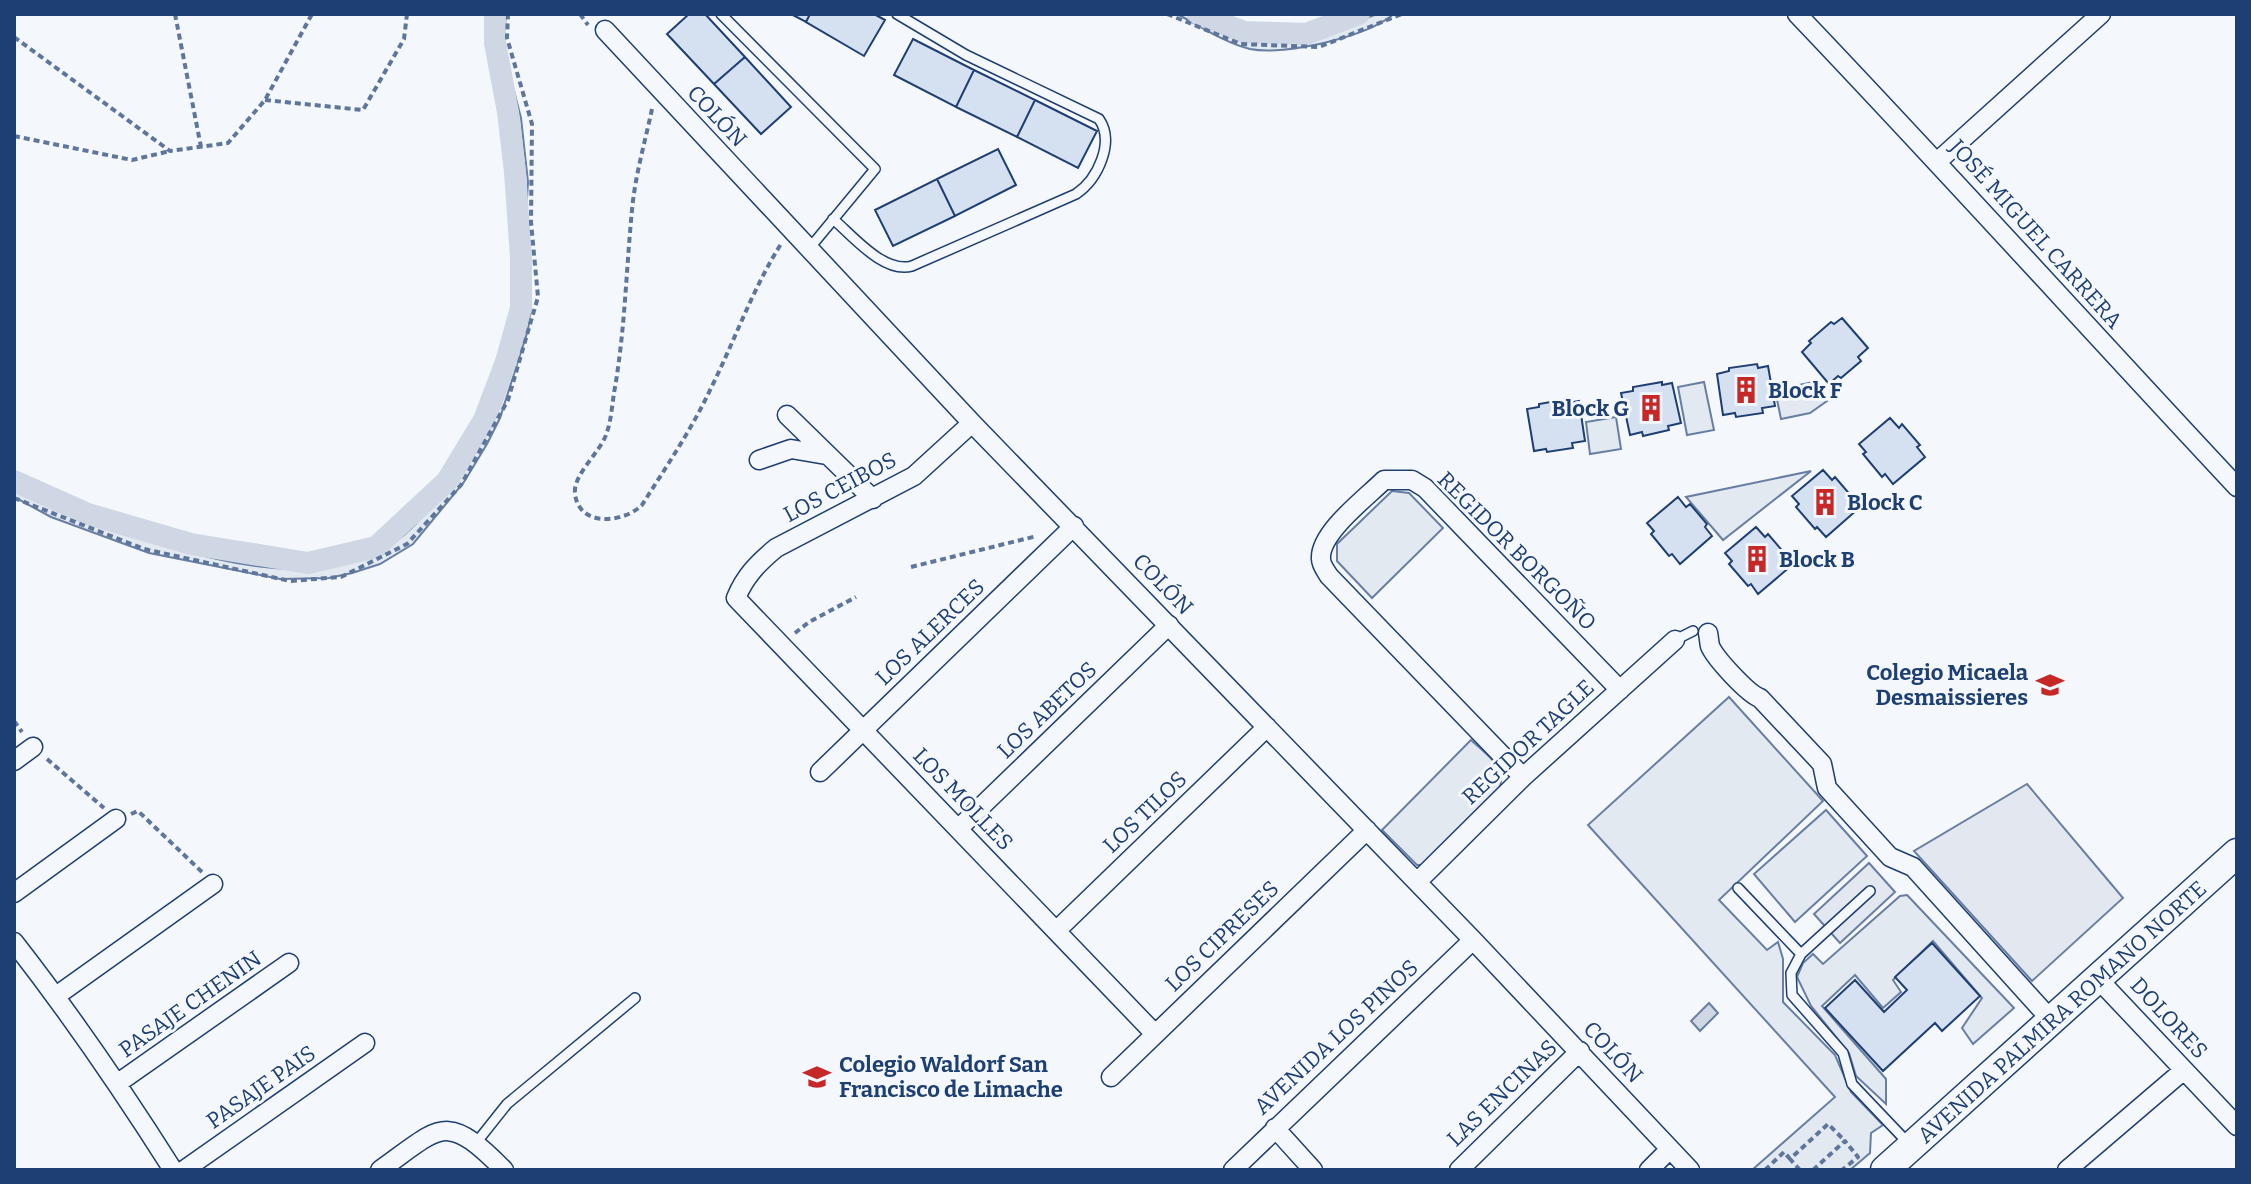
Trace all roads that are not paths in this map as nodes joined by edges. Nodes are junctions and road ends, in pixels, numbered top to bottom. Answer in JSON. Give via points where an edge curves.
{"nodes":[{"id":1,"x":721,"y":14,"type":"edge"},
{"id":2,"x":897,"y":14,"type":"edge"},
{"id":3,"x":1797,"y":14,"type":"edge"},
{"id":4,"x":2101,"y":14,"type":"edge"},
{"id":5,"x":605,"y":30,"type":"dead end"},
{"id":6,"x":1938,"y":161,"type":"junction"},
{"id":7,"x":833,"y":219,"type":"junction"},
{"id":8,"x":808,"y":250,"type":"junction"},
{"id":9,"x":787,"y":415,"type":"dead end"},
{"id":10,"x":972,"y":423,"type":"junction"},
{"id":11,"x":826,"y":455,"type":"junction"},
{"id":12,"x":759,"y":460,"type":"dead end"},
{"id":13,"x":2237,"y":487,"type":"edge"},
{"id":14,"x":873,"y":499,"type":"junction"},
{"id":15,"x":1074,"y":526,"type":"junction"},
{"id":16,"x":736,"y":598,"type":"joint"},
{"id":17,"x":1169,"y":625,"type":"junction"},
{"id":18,"x":1701,"y":632,"type":"joint"},
{"id":19,"x":1675,"y":640,"type":"joint"},
{"id":20,"x":1620,"y":690,"type":"junction"},
{"id":21,"x":1267,"y":727,"type":"junction"},
{"id":22,"x":863,"y":730,"type":"junction"},
{"id":23,"x":33,"y":747,"type":"dead end"},
{"id":24,"x":14,"y":761,"type":"edge"},
{"id":25,"x":820,"y":772,"type":"dead end"},
{"id":26,"x":1523,"y":777,"type":"junction"},
{"id":27,"x":116,"y":819,"type":"dead end"},
{"id":28,"x":958,"y":829,"type":"junction"},
{"id":29,"x":1367,"y":830,"type":"junction"},
{"id":30,"x":2237,"y":853,"type":"edge"},
{"id":31,"x":1417,"y":882,"type":"junction"},
{"id":32,"x":213,"y":884,"type":"dead end"},
{"id":33,"x":1738,"y":888,"type":"dead end"},
{"id":34,"x":1870,"y":891,"type":"dead end"},
{"id":35,"x":14,"y":893,"type":"edge"},
{"id":36,"x":1056,"y":931,"type":"junction"},
{"id":37,"x":1473,"y":940,"type":"junction"},
{"id":38,"x":14,"y":942,"type":"edge"},
{"id":39,"x":1801,"y":954,"type":"junction"},
{"id":40,"x":289,"y":963,"type":"dead end"},
{"id":41,"x":2098,"y":979,"type":"junction"},
{"id":42,"x":56,"y":996,"type":"junction"},
{"id":43,"x":635,"y":998,"type":"dead end"},
{"id":44,"x":2052,"y":1021,"type":"junction"},
{"id":45,"x":1155,"y":1034,"type":"junction"},
{"id":46,"x":365,"y":1043,"type":"dead end"},
{"id":47,"x":1580,"y":1051,"type":"junction"},
{"id":48,"x":2184,"y":1070,"type":"junction"},
{"id":49,"x":1111,"y":1077,"type":"dead end"},
{"id":50,"x":118,"y":1083,"type":"junction"},
{"id":51,"x":2237,"y":1126,"type":"edge"},
{"id":52,"x":1275,"y":1128,"type":"junction"},
{"id":53,"x":476,"y":1143,"type":"junction"},
{"id":54,"x":1912,"y":1147,"type":"junction"},
{"id":55,"x":1670,"y":1149,"type":"junction"},
{"id":56,"x":173,"y":1170,"type":"edge"},
{"id":57,"x":184,"y":1170,"type":"edge"},
{"id":58,"x":380,"y":1170,"type":"edge"},
{"id":59,"x":504,"y":1170,"type":"edge"},
{"id":60,"x":1233,"y":1170,"type":"edge"},
{"id":61,"x":1313,"y":1170,"type":"edge"},
{"id":62,"x":1459,"y":1170,"type":"edge"},
{"id":63,"x":1649,"y":1170,"type":"edge"},
{"id":64,"x":1690,"y":1170,"type":"edge"},
{"id":65,"x":1885,"y":1170,"type":"edge"},
{"id":66,"x":2067,"y":1170,"type":"edge"}],
"edges":[{"from":1,"to":7,"type":"lane","via":[[875,169]]},
{"from":2,"to":7,"type":"lane","via":[[966,55],[1099,119],[1106,145],[1092,179],[1076,194],[905,268],[884,262]]},
{"from":3,"to":6,"type":"street","name":"JOSÉ MIGUEL CARRERA"},
{"from":4,"to":6,"type":"street"},
{"from":5,"to":8,"type":"street","name":"COLÓN"},
{"from":6,"to":13,"type":"street","name":"JOSÉ MIGUEL CARRERA"},
{"from":7,"to":8,"type":"lane"},
{"from":8,"to":10,"type":"street","name":"COLÓN"},
{"from":9,"to":11,"type":"street"},
{"from":10,"to":14,"type":"street","name":"LOS CEIBOS","via":[[914,476]]},
{"from":10,"to":15,"type":"street","name":"COLÓN"},
{"from":11,"to":12,"type":"street","via":[[791,449]]},
{"from":11,"to":14,"type":"street"},
{"from":14,"to":16,"type":"street","name":"LOS CEIBOS","via":[[776,548],[742,582]]},
{"from":15,"to":17,"type":"street","name":"COLÓN"},
{"from":15,"to":22,"type":"street","name":"LOS ALERCES"},
{"from":16,"to":22,"type":"street","name":"LOS MOLLES"},
{"from":17,"to":21,"type":"street","name":"COLÓN"},
{"from":17,"to":28,"type":"street","name":"LOS ABETOS"},
{"from":18,"to":19,"type":"lane"},
{"from":18,"to":44,"type":"street","via":[[1751,695],[1760,698],[1822,764],[1827,788],[1890,857],[1913,867]]},
{"from":19,"to":20,"type":"street","name":"REGIDOR TAGLE"},
{"from":20,"to":26,"type":"street","name":"REGIDOR TAGLE"},
{"from":20,"to":26,"type":"street","name":"REGIDOR BORGOÑO","via":[[1425,488],[1412,480],[1384,480],[1328,535],[1320,562]]},
{"from":21,"to":29,"type":"street","name":"COLÓN"},
{"from":21,"to":36,"type":"street","name":"LOS TILOS"},
{"from":22,"to":25,"type":"street","name":"LOS ALERCES"},
{"from":22,"to":28,"type":"street","name":"LOS MOLLES"},
{"from":23,"to":24,"type":"street"},
{"from":26,"to":31,"type":"street","name":"REGIDOR TAGLE"},
{"from":27,"to":35,"type":"street"},
{"from":28,"to":36,"type":"street","name":"LOS MOLLES"},
{"from":29,"to":31,"type":"street","name":"COLÓN"},
{"from":29,"to":45,"type":"street","name":"LOS CIPRESES"},
{"from":30,"to":41,"type":"main road","name":"AVENIDA PALMIRA ROMANO NORTE"},
{"from":31,"to":37,"type":"street","name":"COLÓN"},
{"from":32,"to":42,"type":"street"},
{"from":33,"to":39,"type":"lane"},
{"from":34,"to":39,"type":"lane"},
{"from":36,"to":45,"type":"street","name":"LOS MOLLES"},
{"from":37,"to":47,"type":"street","name":"COLÓN"},
{"from":37,"to":52,"type":"street","name":"AVENIDA LOS PINOS"},
{"from":38,"to":42,"type":"street"},
{"from":39,"to":54,"type":"lane","via":[[1791,973],[1792,995],[1843,1053],[1852,1084]]},
{"from":40,"to":50,"type":"street","name":"PASAJE CHENIN"},
{"from":41,"to":44,"type":"main road","name":"AVENIDA PALMIRA ROMANO NORTE"},
{"from":41,"to":48,"type":"street","name":"DOLORES"},
{"from":42,"to":50,"type":"street"},
{"from":43,"to":53,"type":"lane","via":[[507,1104]]},
{"from":44,"to":54,"type":"main road","name":"AVENIDA PALMIRA ROMANO NORTE"},
{"from":45,"to":49,"type":"street","name":"LOS CIPRESES"},
{"from":46,"to":57,"type":"street","name":"PASAJE PAIS"},
{"from":47,"to":55,"type":"street","name":"COLÓN"},
{"from":47,"to":62,"type":"street","name":"LAS ENCINAS"},
{"from":48,"to":51,"type":"street","name":"DOLORES"},
{"from":48,"to":66,"type":"street"},
{"from":50,"to":56,"type":"street"},
{"from":52,"to":60,"type":"street","name":"AVENIDA LOS PINOS"},
{"from":52,"to":61,"type":"street"},
{"from":53,"to":58,"type":"street","via":[[452,1129],[439,1131]]},
{"from":53,"to":59,"type":"street"},
{"from":54,"to":65,"type":"main road","name":"AVENIDA PALMIRA ROMANO NORTE"},
{"from":55,"to":63,"type":"street"},
{"from":55,"to":64,"type":"street","name":"COLÓN"}]}
